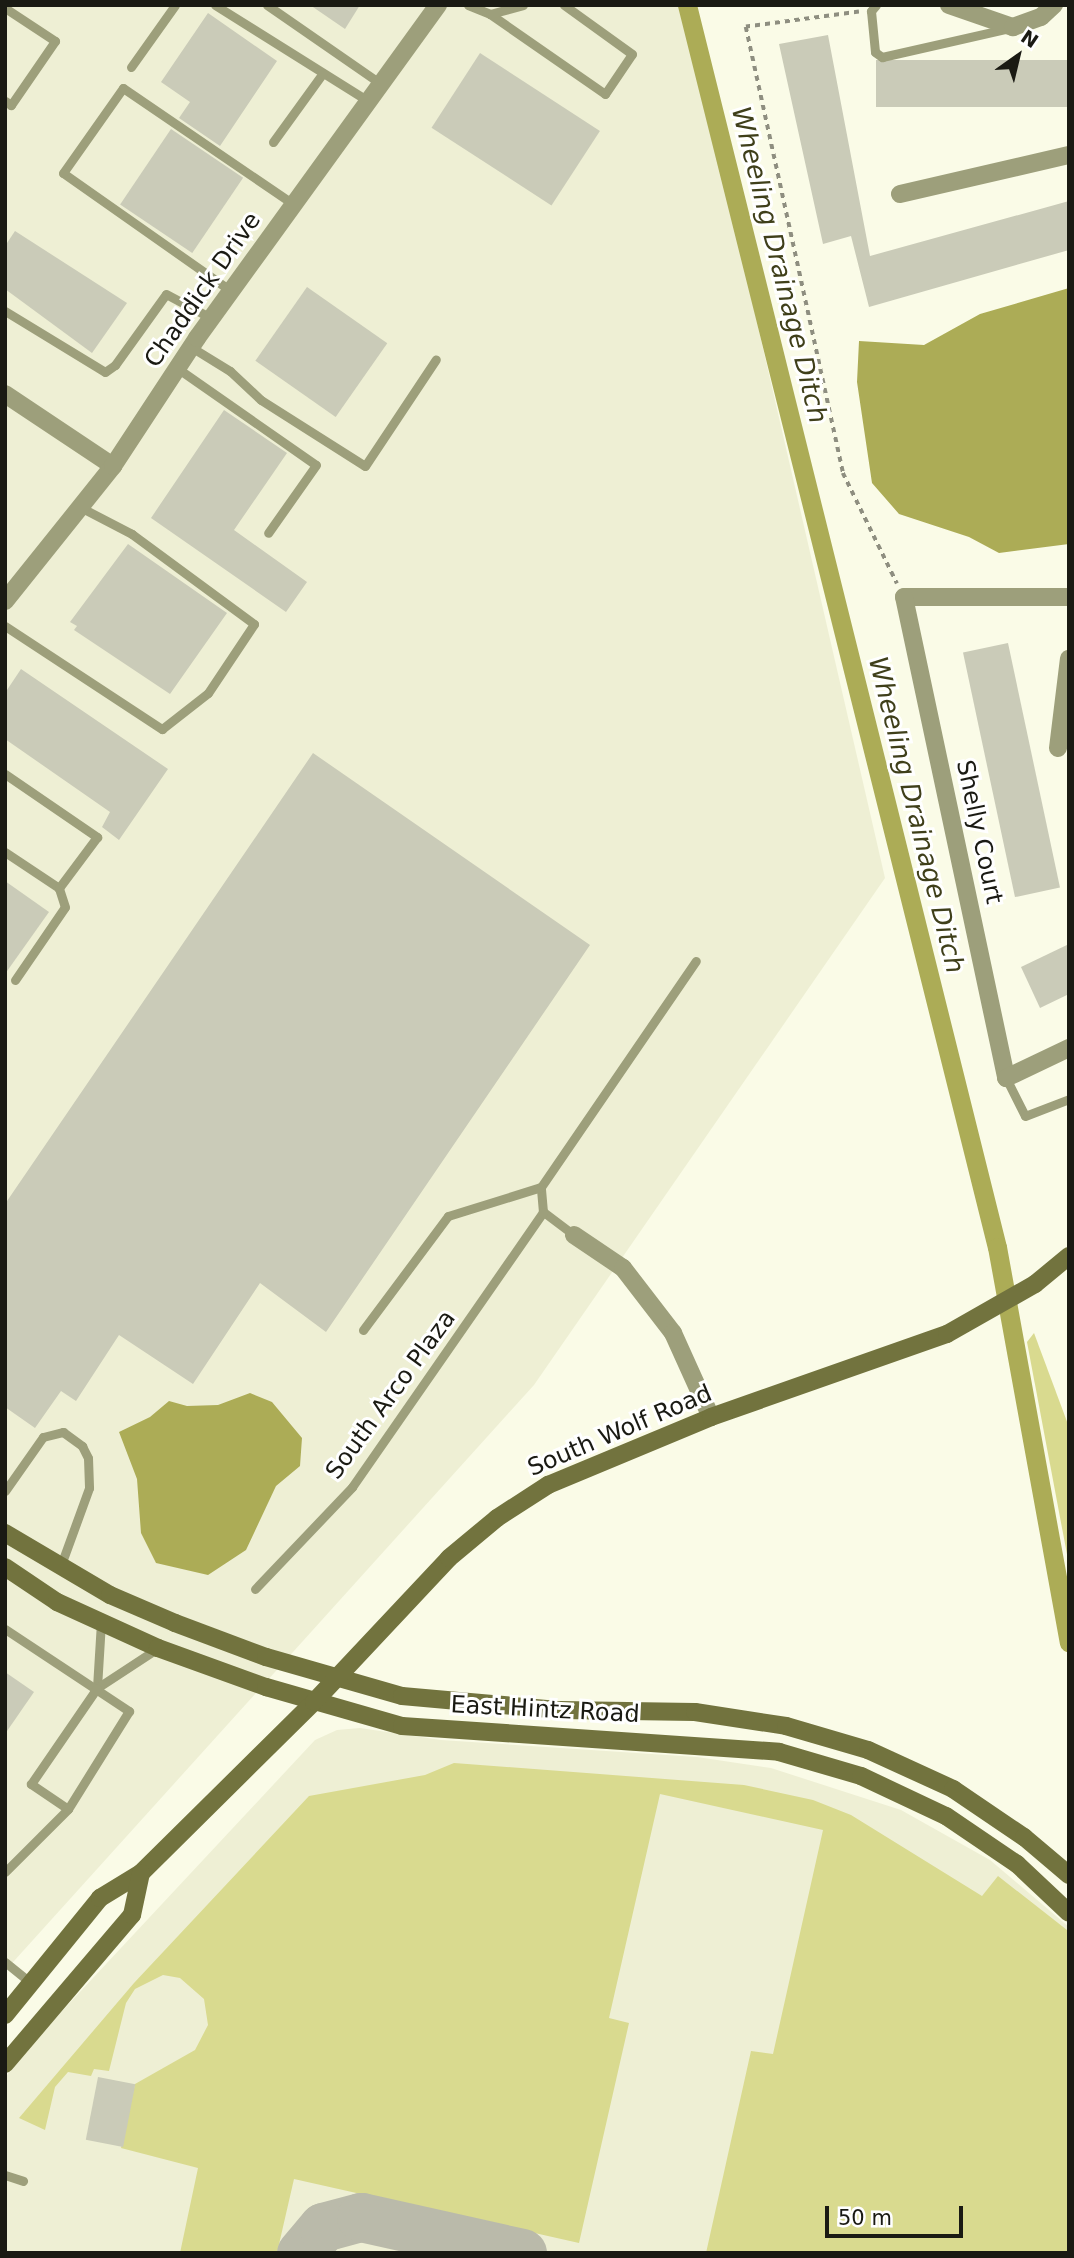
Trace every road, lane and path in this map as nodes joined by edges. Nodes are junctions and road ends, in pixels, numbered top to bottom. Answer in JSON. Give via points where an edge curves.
{"nodes":[{"id":1,"x":175,"y":5,"type":"edge"},
{"id":2,"x":215,"y":5,"type":"edge"},
{"id":3,"x":267,"y":5,"type":"edge"},
{"id":4,"x":438,"y":5,"type":"edge"},
{"id":5,"x":468,"y":5,"type":"edge"},
{"id":6,"x":523,"y":5,"type":"edge"},
{"id":7,"x":564,"y":5,"type":"edge"},
{"id":8,"x":949,"y":5,"type":"edge"},
{"id":9,"x":1054,"y":5,"type":"edge"},
{"id":10,"x":5,"y":8,"type":"edge"},
{"id":11,"x":874,"y":8,"type":"edge"},
{"id":12,"x":491,"y":14,"type":"junction"},
{"id":13,"x":1013,"y":27,"type":"junction"},
{"id":14,"x":131,"y":67,"type":"dead end"},
{"id":15,"x":323,"y":73,"type":"junction"},
{"id":16,"x":381,"y":84,"type":"junction"},
{"id":17,"x":5,"y":101,"type":"edge"},
{"id":18,"x":368,"y":101,"type":"junction"},
{"id":19,"x":273,"y":142,"type":"dead end"},
{"id":20,"x":1069,"y":156,"type":"edge"},
{"id":21,"x":900,"y":194,"type":"dead end"},
{"id":22,"x":293,"y":204,"type":"junction"},
{"id":23,"x":231,"y":291,"type":"junction"},
{"id":24,"x":5,"y":312,"type":"edge"},
{"id":25,"x":211,"y":318,"type":"junction"},
{"id":26,"x":191,"y":347,"type":"junction"},
{"id":27,"x":436,"y":359,"type":"dead end"},
{"id":28,"x":177,"y":368,"type":"junction"},
{"id":29,"x":5,"y":394,"type":"edge"},
{"id":30,"x":113,"y":466,"type":"junction"},
{"id":31,"x":80,"y":507,"type":"junction"},
{"id":32,"x":268,"y":533,"type":"dead end"},
{"id":33,"x":904,"y":597,"type":"junction"},
{"id":34,"x":1069,"y":597,"type":"edge"},
{"id":35,"x":5,"y":601,"type":"edge"},
{"id":36,"x":5,"y":626,"type":"edge"},
{"id":37,"x":1069,"y":659,"type":"edge"},
{"id":38,"x":1058,"y":748,"type":"dead end"},
{"id":39,"x":5,"y":774,"type":"edge"},
{"id":40,"x":5,"y":852,"type":"edge"},
{"id":41,"x":59,"y":888,"type":"junction"},
{"id":42,"x":696,"y":961,"type":"dead end"},
{"id":43,"x":15,"y":981,"type":"dead end"},
{"id":44,"x":1069,"y":1048,"type":"edge"},
{"id":45,"x":1006,"y":1078,"type":"junction"},
{"id":46,"x":1069,"y":1098,"type":"edge"},
{"id":47,"x":541,"y":1187,"type":"junction"},
{"id":48,"x":543,"y":1212,"type":"junction"},
{"id":49,"x":574,"y":1236,"type":"joint"},
{"id":50,"x":1069,"y":1256,"type":"edge"},
{"id":51,"x":363,"y":1330,"type":"dead end"},
{"id":52,"x":711,"y":1417,"type":"junction"},
{"id":53,"x":5,"y":1491,"type":"edge"},
{"id":54,"x":5,"y":1533,"type":"edge"},
{"id":55,"x":61,"y":1565,"type":"junction"},
{"id":56,"x":5,"y":1567,"type":"edge"},
{"id":57,"x":255,"y":1589,"type":"dead end"},
{"id":58,"x":101,"y":1622,"type":"junction"},
{"id":59,"x":5,"y":1629,"type":"edge"},
{"id":60,"x":158,"y":1648,"type":"junction"},
{"id":61,"x":337,"y":1678,"type":"junction"},
{"id":62,"x":97,"y":1688,"type":"junction"},
{"id":63,"x":314,"y":1702,"type":"junction"},
{"id":64,"x":68,"y":1809,"type":"junction"},
{"id":65,"x":5,"y":1872,"type":"edge"},
{"id":66,"x":141,"y":1874,"type":"junction"},
{"id":67,"x":1069,"y":1875,"type":"edge"},
{"id":68,"x":1069,"y":1913,"type":"edge"},
{"id":69,"x":5,"y":1962,"type":"edge"},
{"id":70,"x":31,"y":1983,"type":"junction"},
{"id":71,"x":5,"y":2015,"type":"edge"},
{"id":72,"x":5,"y":2064,"type":"edge"},
{"id":73,"x":5,"y":2175,"type":"edge"},
{"id":74,"x":23,"y":2181,"type":"dead end"}],
"edges":[{"from":1,"to":14,"type":"lane"},
{"from":2,"to":15,"type":"lane"},
{"from":3,"to":16,"type":"lane"},
{"from":4,"to":16,"type":"street","name":"Chaddick Drive"},
{"from":5,"to":12,"type":"lane"},
{"from":6,"to":12,"type":"lane"},
{"from":7,"to":12,"type":"lane","via":[[632,54],[605,94]]},
{"from":8,"to":13,"type":"street"},
{"from":9,"to":13,"type":"street","via":[[1041,17]]},
{"from":10,"to":17,"type":"lane","via":[[55,41],[11,105]]},
{"from":11,"to":13,"type":"lane","via":[[876,52],[881,57]]},
{"from":11,"to":33,"type":"path","via":[[747,27],[843,473]]},
{"from":15,"to":18,"type":"lane"},
{"from":15,"to":19,"type":"lane"},
{"from":16,"to":18,"type":"street","name":"Chaddick Drive"},
{"from":18,"to":22,"type":"street","name":"Chaddick Drive"},
{"from":20,"to":21,"type":"street"},
{"from":22,"to":23,"type":"street","name":"Chaddick Drive"},
{"from":22,"to":23,"type":"lane","via":[[123,88],[63,173]]},
{"from":23,"to":25,"type":"street","name":"Chaddick Drive"},
{"from":24,"to":25,"type":"lane","via":[[105,372],[115,365],[166,294]]},
{"from":25,"to":26,"type":"street","name":"Chaddick Drive"},
{"from":26,"to":27,"type":"lane","via":[[230,371],[261,400],[365,466]]},
{"from":26,"to":28,"type":"street","name":"Chaddick Drive"},
{"from":28,"to":30,"type":"street","name":"Chaddick Drive"},
{"from":28,"to":32,"type":"lane","via":[[316,465]]},
{"from":29,"to":30,"type":"street"},
{"from":30,"to":31,"type":"street","name":"Chaddick Drive"},
{"from":31,"to":35,"type":"street","name":"Chaddick Drive"},
{"from":31,"to":36,"type":"lane","via":[[132,534],[254,624],[208,693],[162,729]]},
{"from":33,"to":34,"type":"street"},
{"from":33,"to":45,"type":"street","name":"Shelly Court"},
{"from":37,"to":38,"type":"street"},
{"from":39,"to":41,"type":"lane","via":[[97,837]]},
{"from":40,"to":41,"type":"lane"},
{"from":41,"to":43,"type":"lane","via":[[65,907]]},
{"from":42,"to":47,"type":"lane"},
{"from":44,"to":45,"type":"street"},
{"from":45,"to":46,"type":"lane","via":[[1026,1116]]},
{"from":47,"to":48,"type":"lane"},
{"from":47,"to":51,"type":"lane","via":[[448,1216]]},
{"from":48,"to":49,"type":"lane"},
{"from":48,"to":57,"type":"lane","name":"South Arco Plaza","via":[[352,1487]]},
{"from":49,"to":52,"type":"street","via":[[623,1268],[673,1333]]},
{"from":50,"to":52,"type":"main road","name":"South Wolf Road","via":[[1035,1284],[947,1335]]},
{"from":52,"to":61,"type":"main road","name":"South Wolf Road","via":[[548,1485],[497,1518],[449,1558]]},
{"from":53,"to":55,"type":"lane","via":[[43,1437],[63,1432],[82,1446],[88,1458],[89,1489]]},
{"from":54,"to":55,"type":"main road","name":"East Hintz Road"},
{"from":55,"to":61,"type":"main road","name":"East Hintz Road","via":[[110,1595],[175,1623]]},
{"from":56,"to":58,"type":"main road","name":"East Hintz Road","via":[[57,1602]]},
{"from":58,"to":60,"type":"main road","name":"East Hintz Road"},
{"from":58,"to":62,"type":"lane"},
{"from":59,"to":62,"type":"lane"},
{"from":60,"to":62,"type":"lane"},
{"from":60,"to":63,"type":"main road","name":"East Hintz Road"},
{"from":61,"to":63,"type":"main road","name":"South Wolf Road"},
{"from":61,"to":67,"type":"main road","name":"East Hintz Road","via":[[402,1696],[560,1710],[695,1712],[786,1726],[868,1750],[953,1789],[1024,1837]]},
{"from":62,"to":64,"type":"lane","via":[[128,1711]]},
{"from":62,"to":64,"type":"lane","via":[[31,1784]]},
{"from":63,"to":66,"type":"main road","name":"South Wolf Road"},
{"from":63,"to":68,"type":"main road","name":"East Hintz Road","via":[[402,1726],[779,1752],[861,1776],[946,1816],[1017,1864]]},
{"from":64,"to":65,"type":"lane"},
{"from":66,"to":70,"type":"main road","name":"South Wolf Road","via":[[100,1899]]},
{"from":66,"to":72,"type":"main road","via":[[132,1915]]},
{"from":69,"to":70,"type":"lane"},
{"from":70,"to":71,"type":"main road","name":"South Wolf Road"},
{"from":73,"to":74,"type":"lane"}]}
